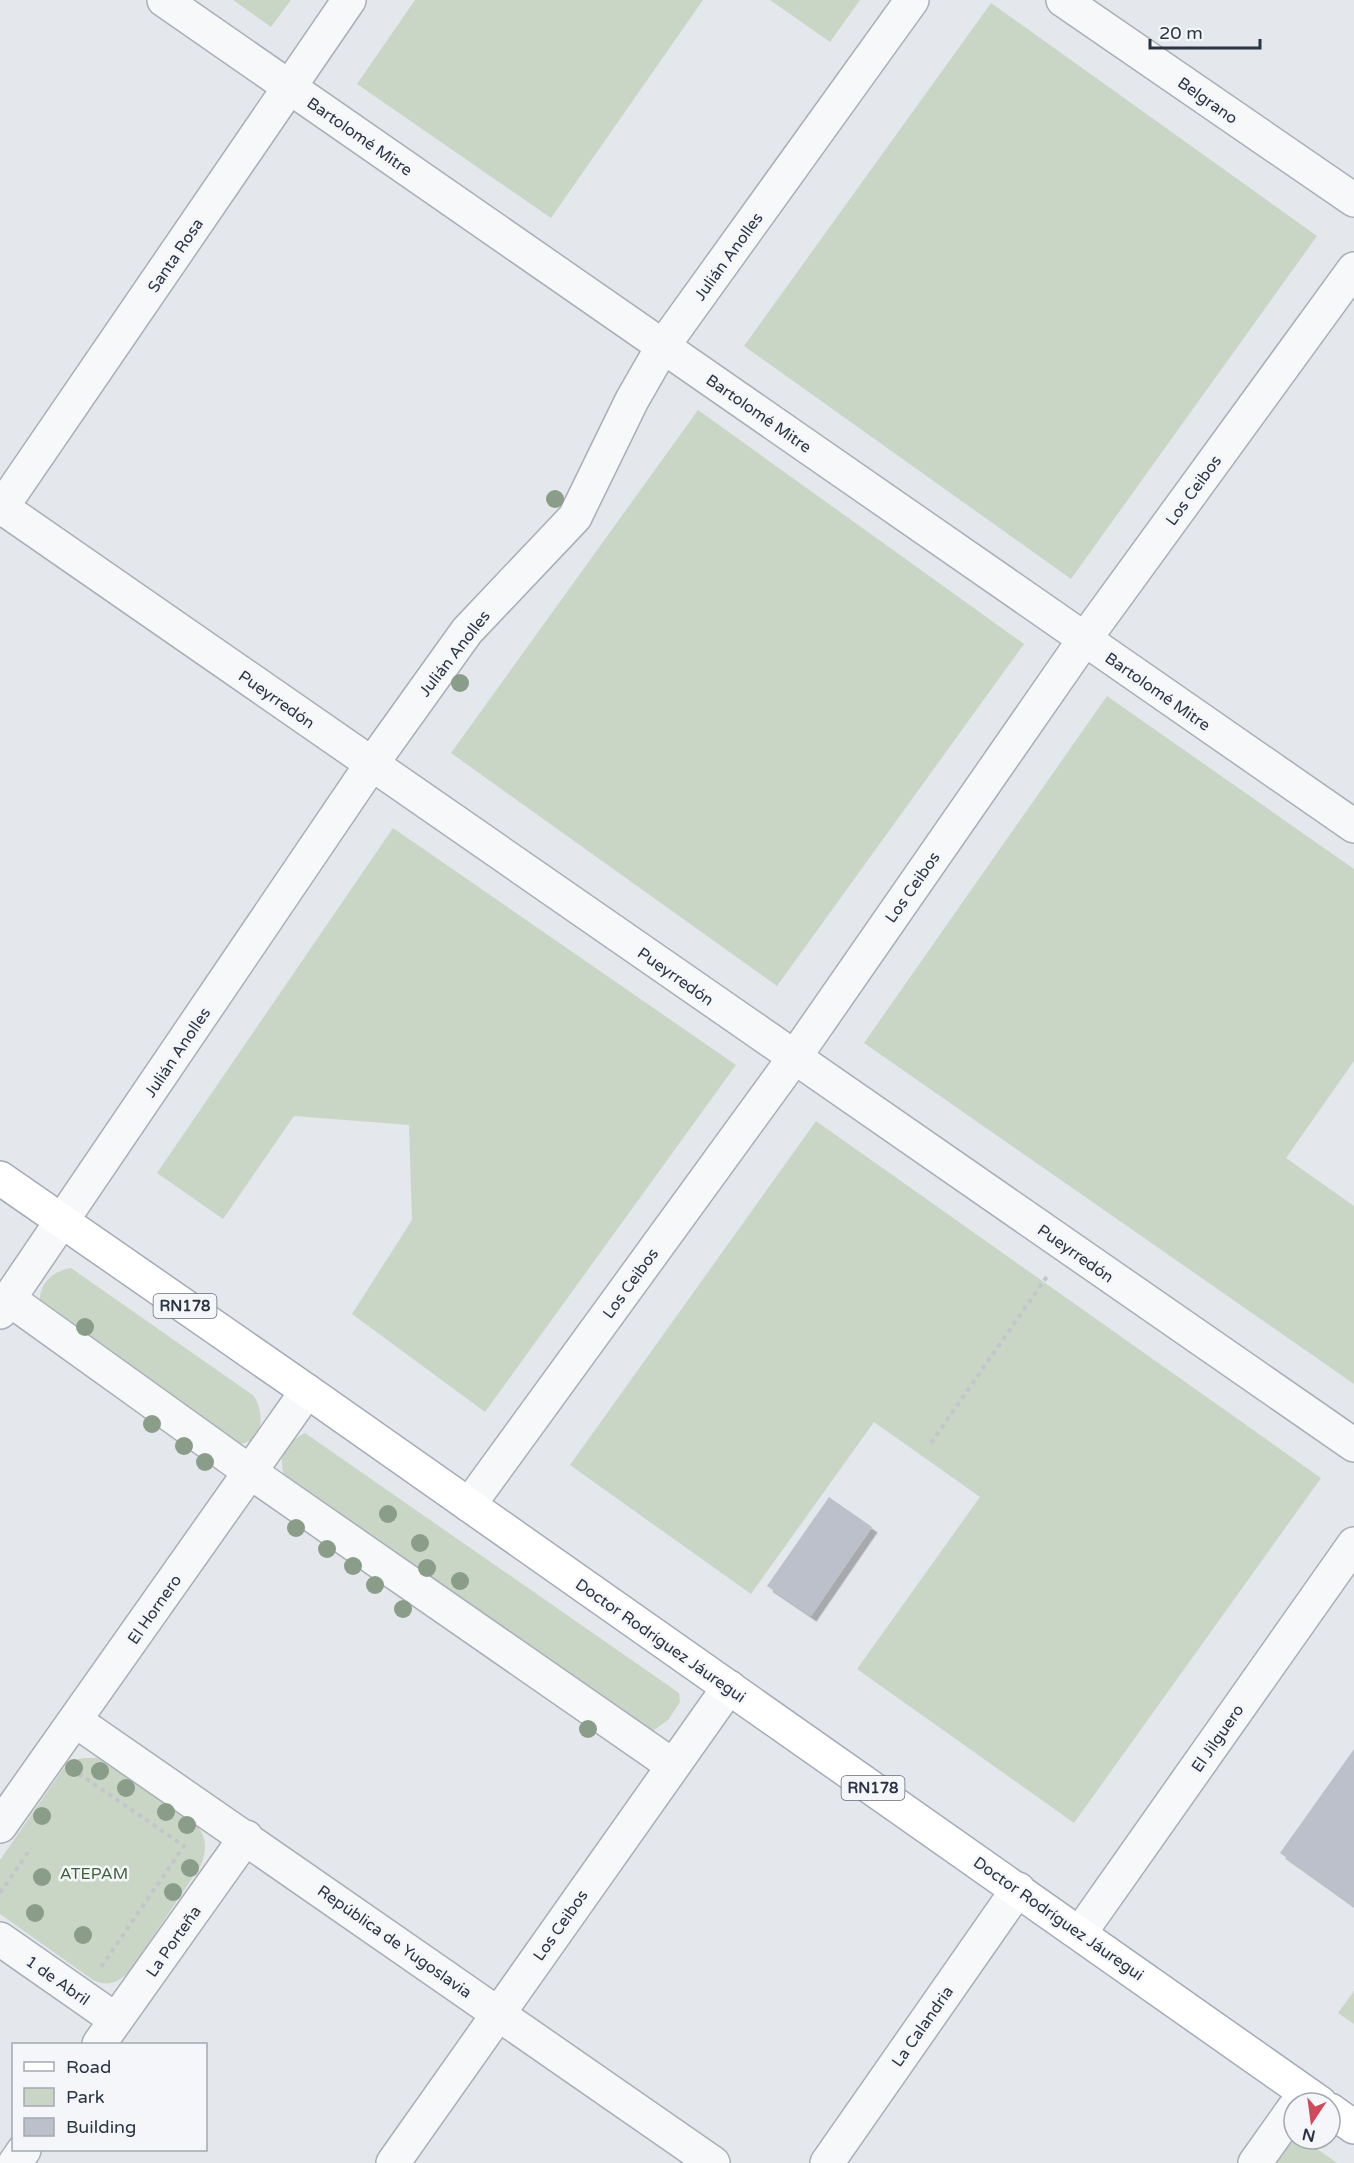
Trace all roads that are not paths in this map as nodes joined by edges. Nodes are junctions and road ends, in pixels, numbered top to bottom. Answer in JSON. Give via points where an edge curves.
{"nodes":[{"id":1,"x":164,"y":0,"type":"edge"},
{"id":2,"x":349,"y":0,"type":"edge"},
{"id":3,"x":912,"y":0,"type":"edge"},
{"id":4,"x":1063,"y":0,"type":"edge"},
{"id":5,"x":290,"y":87,"type":"junction"},
{"id":6,"x":1354,"y":200,"type":"edge"},
{"id":7,"x":1354,"y":269,"type":"edge"},
{"id":8,"x":663,"y":346,"type":"junction"},
{"id":9,"x":1,"y":508,"type":"edge"},
{"id":10,"x":1084,"y":640,"type":"junction"},
{"id":11,"x":371,"y":765,"type":"junction"},
{"id":12,"x":1354,"y":826,"type":"edge"},
{"id":13,"x":794,"y":1058,"type":"junction"},
{"id":14,"x":0,"y":1178,"type":"edge"},
{"id":15,"x":62,"y":1221,"type":"junction"},
{"id":16,"x":5,"y":1306,"type":"edge"},
{"id":17,"x":307,"y":1391,"type":"junction"},
{"id":18,"x":1354,"y":1445,"type":"edge"},
{"id":19,"x":250,"y":1472,"type":"junction"},
{"id":20,"x":469,"y":1505,"type":"junction"},
{"id":21,"x":1354,"y":1544,"type":"edge"},
{"id":22,"x":729,"y":1688,"type":"junction"},
{"id":23,"x":76,"y":1721,"type":"junction"},
{"id":24,"x":672,"y":1765,"type":"junction"},
{"id":25,"x":0,"y":1826,"type":"edge"},
{"id":26,"x":246,"y":1837,"type":"junction"},
{"id":27,"x":1018,"y":1889,"type":"junction"},
{"id":28,"x":1080,"y":1933,"type":"junction"},
{"id":29,"x":0,"y":1939,"type":"edge"},
{"id":30,"x":498,"y":2013,"type":"junction"},
{"id":31,"x":108,"y":2032,"type":"edge"},
{"id":32,"x":1293,"y":2091,"type":"edge"},
{"id":33,"x":1282,"y":2133,"type":"edge"},
{"id":34,"x":393,"y":2163,"type":"edge"},
{"id":35,"x":712,"y":2163,"type":"edge"},
{"id":36,"x":827,"y":2163,"type":"edge"},
{"id":37,"x":1255,"y":2163,"type":"edge"}],
"edges":[{"from":1,"to":5,"type":"street","name":"Bartolomé Mitre"},
{"from":2,"to":5,"type":"street","name":"Santa Rosa"},
{"from":3,"to":8,"type":"street","name":"Julián Anolles"},
{"from":4,"to":6,"type":"street","name":"Belgrano"},
{"from":5,"to":8,"type":"street","name":"Bartolomé Mitre"},
{"from":5,"to":9,"type":"street","name":"Santa Rosa"},
{"from":7,"to":10,"type":"street","name":"Los Ceibos"},
{"from":8,"to":10,"type":"street","name":"Bartolomé Mitre"},
{"from":8,"to":11,"type":"street","name":"Julián Anolles","via":[[575,517],[467,631]]},
{"from":9,"to":11,"type":"street","name":"Pueyrredón"},
{"from":10,"to":12,"type":"street","name":"Bartolomé Mitre"},
{"from":10,"to":13,"type":"street","name":"Los Ceibos"},
{"from":11,"to":13,"type":"street","name":"Pueyrredón"},
{"from":11,"to":15,"type":"street","name":"Julián Anolles"},
{"from":13,"to":18,"type":"street","name":"Pueyrredón"},
{"from":13,"to":20,"type":"street","name":"Los Ceibos"},
{"from":14,"to":15,"type":"main road","name":"Doctor Rodríguez Jáuregui","number":"RN178"},
{"from":15,"to":16,"type":"street","name":"Julián Anolles"},
{"from":15,"to":17,"type":"main road","name":"Doctor Rodríguez Jáuregui","number":"RN178"},
{"from":16,"to":19,"type":"street"},
{"from":17,"to":19,"type":"street","name":"El Hornero"},
{"from":17,"to":20,"type":"main road","name":"Doctor Rodríguez Jáuregui","number":"RN178"},
{"from":19,"to":23,"type":"street","name":"El Hornero"},
{"from":19,"to":24,"type":"street"},
{"from":20,"to":22,"type":"main road","name":"Doctor Rodríguez Jáuregui","number":"RN178"},
{"from":21,"to":28,"type":"street","name":"El Jilguero"},
{"from":22,"to":24,"type":"street","name":"Los Ceibos"},
{"from":22,"to":27,"type":"main road","name":"Doctor Rodríguez Jáuregui","number":"RN178"},
{"from":23,"to":25,"type":"street","name":"El Hornero"},
{"from":23,"to":26,"type":"street","name":"República de Yugoslavia"},
{"from":24,"to":30,"type":"street","name":"Los Ceibos"},
{"from":26,"to":30,"type":"street","name":"República de Yugoslavia"},
{"from":26,"to":31,"type":"street","name":"La Porteña"},
{"from":27,"to":28,"type":"main road","name":"Doctor Rodríguez Jáuregui","number":"RN178"},
{"from":27,"to":36,"type":"street","name":"La Calandria"},
{"from":28,"to":32,"type":"main road","name":"Doctor Rodríguez Jáuregui","number":"RN178"},
{"from":29,"to":31,"type":"street","name":"1 de Abril"},
{"from":30,"to":34,"type":"street","name":"Los Ceibos"},
{"from":30,"to":35,"type":"street","name":"República de Yugoslavia"},
{"from":33,"to":37,"type":"street"}]}
